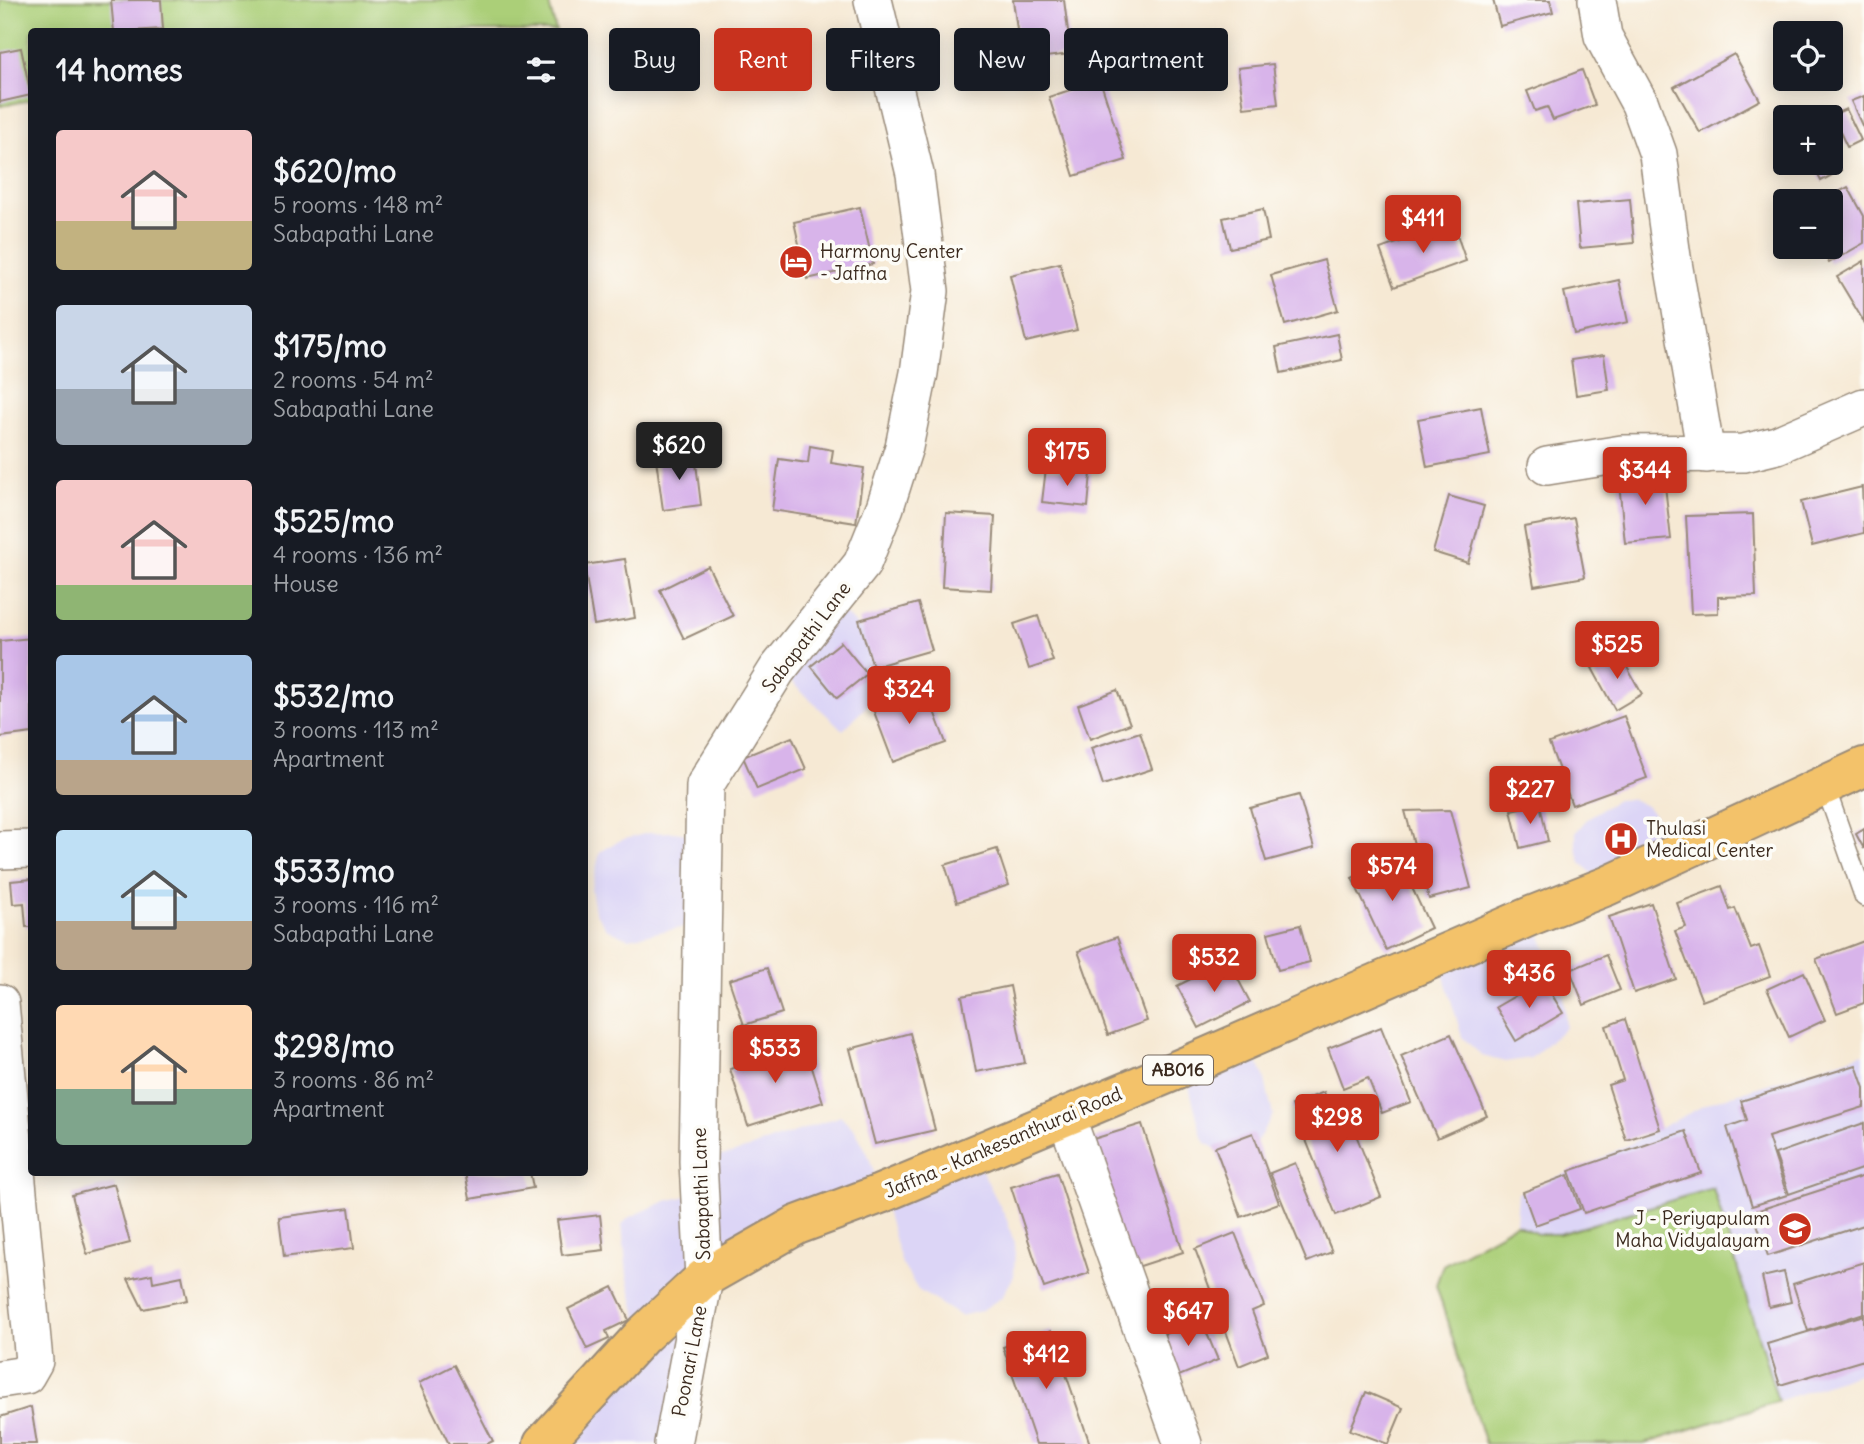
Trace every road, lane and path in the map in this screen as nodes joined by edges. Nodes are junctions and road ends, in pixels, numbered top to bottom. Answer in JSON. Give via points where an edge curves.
{"nodes":[{"id":1,"x":873,"y":0,"type":"edge"},
{"id":2,"x":1597,"y":0,"type":"edge"},
{"id":3,"x":1864,"y":407,"type":"edge"},
{"id":4,"x":1706,"y":454,"type":"junction"},
{"id":5,"x":1546,"y":466,"type":"dead end"},
{"id":6,"x":1864,"y":767,"type":"edge"},
{"id":7,"x":1825,"y":786,"type":"junction"},
{"id":8,"x":28,"y":849,"type":"edge"},
{"id":9,"x":0,"y":850,"type":"edge"},
{"id":10,"x":1864,"y":897,"type":"edge"},
{"id":11,"x":0,"y":1003,"type":"edge"},
{"id":12,"x":1066,"y":1116,"type":"junction"},
{"id":13,"x":704,"y":1278,"type":"junction"},
{"id":14,"x":0,"y":1379,"type":"edge"},
{"id":15,"x":543,"y":1444,"type":"edge"},
{"id":16,"x":673,"y":1444,"type":"edge"},
{"id":17,"x":1183,"y":1444,"type":"edge"}],
"edges":[{"from":1,"to":13,"type":"street","name":"Sabapathi Lane","via":[[917,187],[930,291],[904,447],[862,564],[778,670],[705,785],[698,1161]]},
{"from":2,"to":4,"type":"street","via":[[1602,36],[1640,104],[1658,154]]},
{"from":3,"to":4,"type":"street","via":[[1777,445],[1744,453]]},
{"from":4,"to":5,"type":"street","via":[[1622,454]]},
{"from":6,"to":7,"type":"main road","name":"Jaffna - Kankesanthurai Road","number":"AB016"},
{"from":7,"to":10,"type":"lane"},
{"from":7,"to":12,"type":"main road","name":"Jaffna - Kankesanthurai Road","number":"AB016","via":[[1607,886]]},
{"from":8,"to":9,"type":"street"},
{"from":11,"to":14,"type":"street","via":[[34,1361],[26,1375]]},
{"from":12,"to":13,"type":"main road","name":"Jaffna - Kankesanthurai Road","number":"AB016","via":[[797,1225]]},
{"from":12,"to":17,"type":"street"},
{"from":13,"to":15,"type":"main road","name":"Jaffna - Kankesanthurai Road","number":"AB016","via":[[642,1336]]},
{"from":13,"to":16,"type":"street","name":"Poonari Lane"}]}
